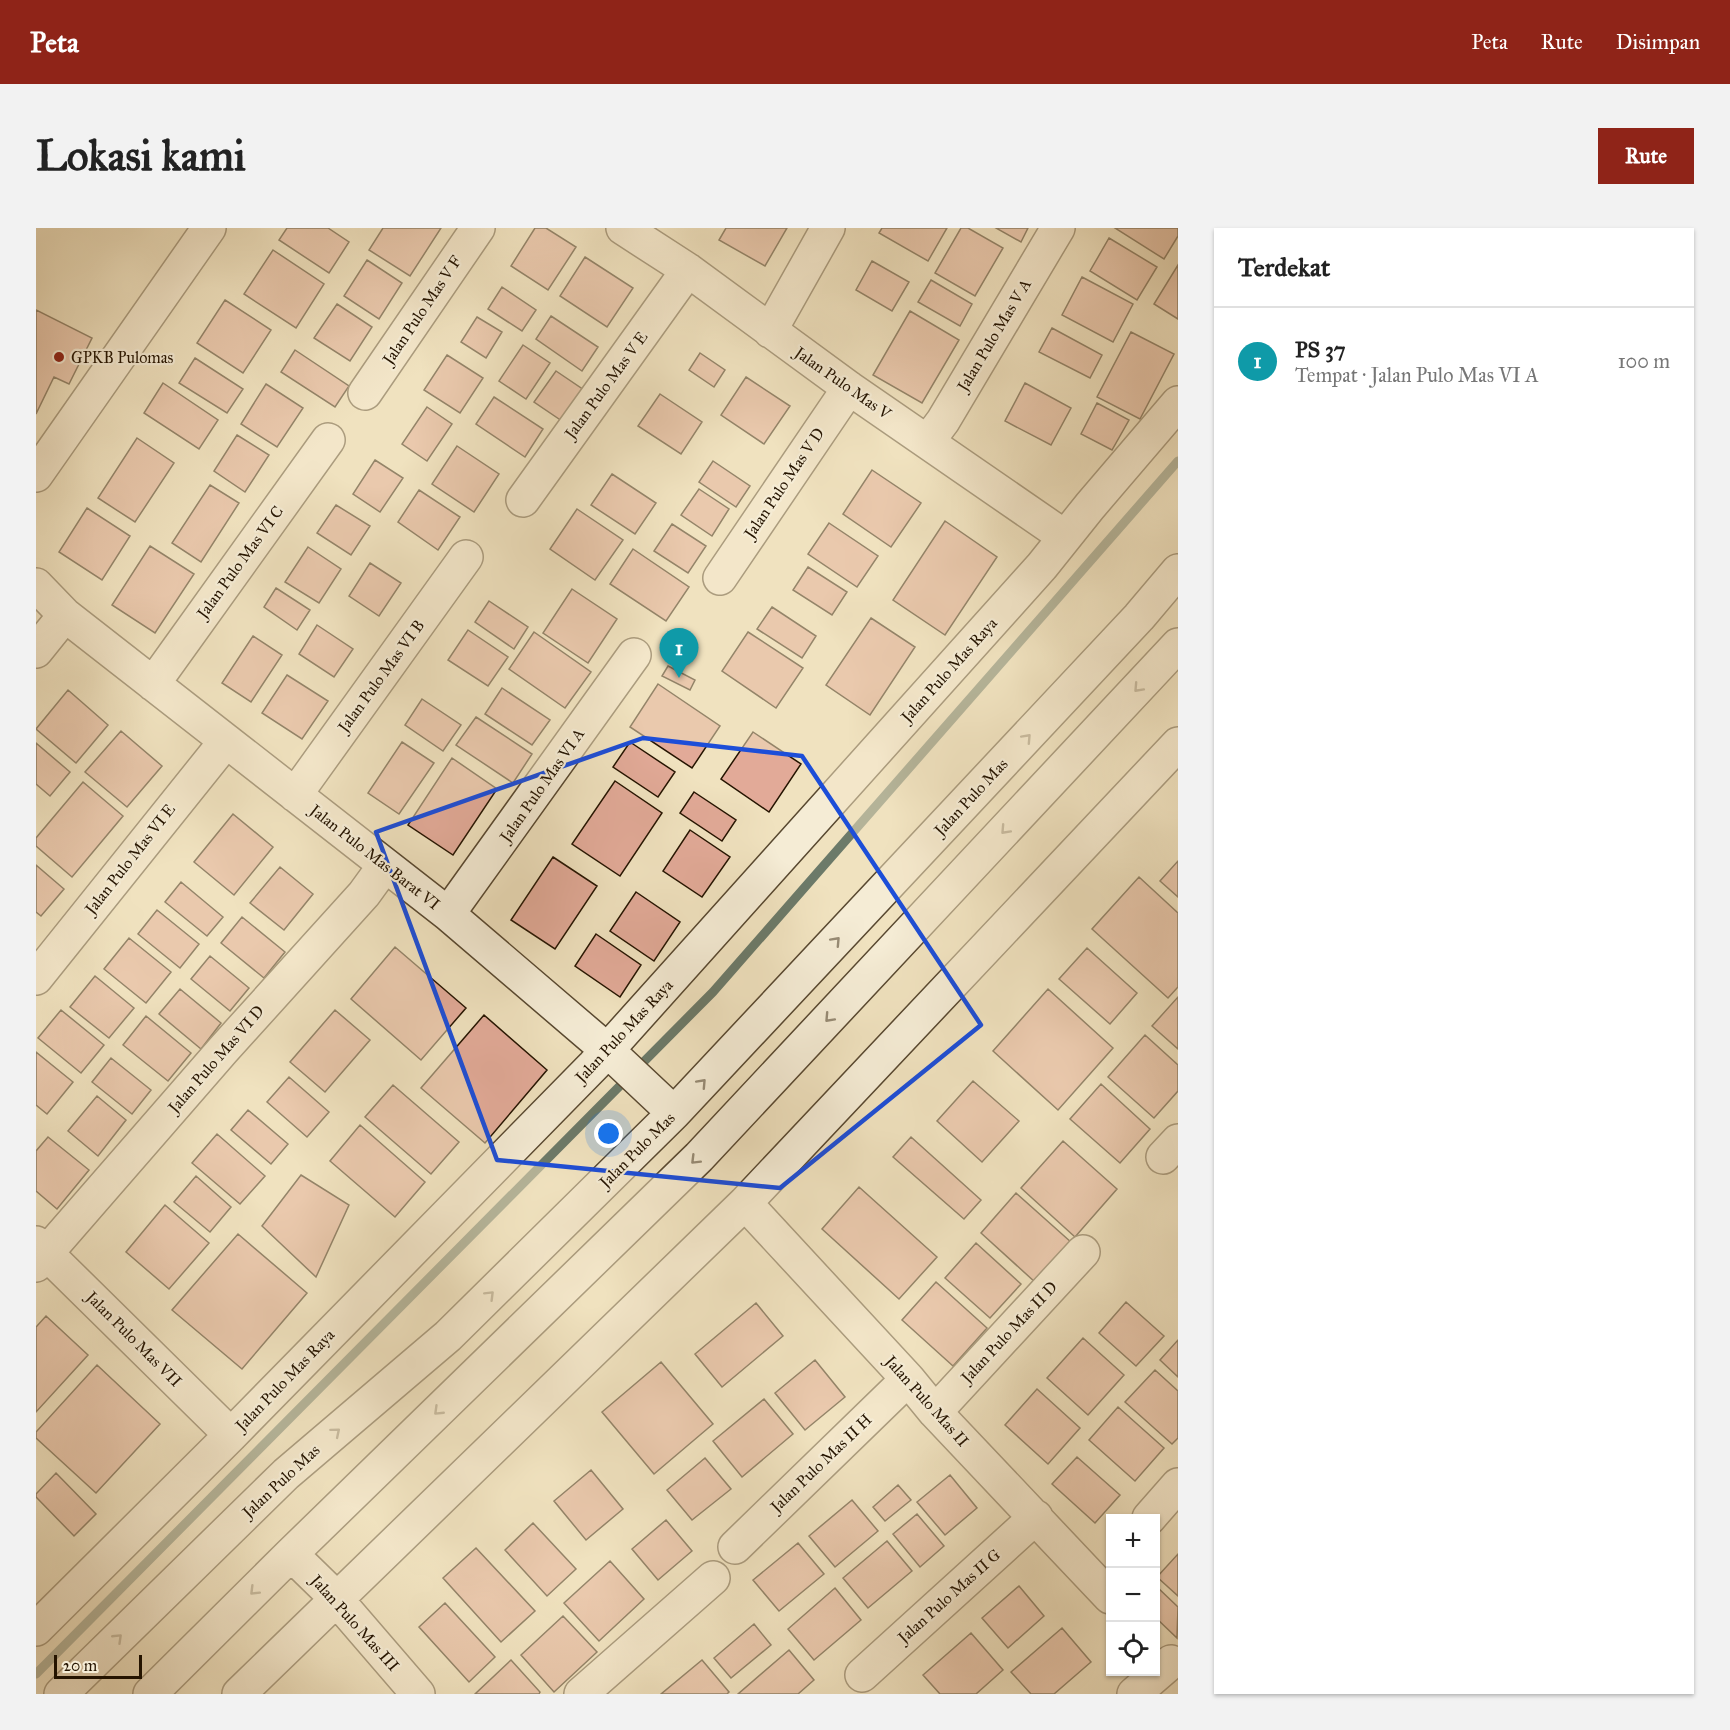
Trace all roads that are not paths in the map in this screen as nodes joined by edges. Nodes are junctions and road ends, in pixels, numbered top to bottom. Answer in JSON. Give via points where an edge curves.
{"nodes":[{"id":1,"x":209,"y":228,"type":"edge"},
{"id":2,"x":478,"y":228,"type":"edge"},
{"id":3,"x":623,"y":228,"type":"edge"},
{"id":4,"x":828,"y":228,"type":"edge"},
{"id":5,"x":1058,"y":228,"type":"edge"},
{"id":6,"x":688,"y":270,"type":"junction"},
{"id":7,"x":770,"y":331,"type":"junction"},
{"id":8,"x":849,"y":388,"type":"junction"},
{"id":9,"x":365,"y":393,"type":"dead end"},
{"id":10,"x":1178,"y":403,"type":"edge"},
{"id":11,"x":328,"y":440,"type":"dead end"},
{"id":12,"x":928,"y":441,"type":"junction"},
{"id":13,"x":36,"y":475,"type":"edge"},
{"id":14,"x":523,"y":500,"type":"dead end"},
{"id":15,"x":1065,"y":537,"type":"junction"},
{"id":16,"x":466,"y":557,"type":"dead end"},
{"id":17,"x":1178,"y":571,"type":"edge"},
{"id":18,"x":720,"y":578,"type":"dead end"},
{"id":19,"x":36,"y":585,"type":"edge"},
{"id":20,"x":65,"y":615,"type":"junction"},
{"id":21,"x":1177,"y":649,"type":"edge"},
{"id":22,"x":36,"y":651,"type":"edge"},
{"id":23,"x":634,"y":655,"type":"dead end"},
{"id":24,"x":153,"y":684,"type":"junction"},
{"id":25,"x":225,"y":741,"type":"junction"},
{"id":26,"x":1178,"y":744,"type":"edge"},
{"id":27,"x":295,"y":795,"type":"junction"},
{"id":28,"x":385,"y":865,"type":"junction"},
{"id":29,"x":448,"y":914,"type":"junction"},
{"id":30,"x":36,"y":978,"type":"edge"},
{"id":31,"x":615,"y":1057,"type":"junction"},
{"id":32,"x":667,"y":1107,"type":"junction"},
{"id":33,"x":745,"y":1203,"type":"junction"},
{"id":34,"x":1083,"y":1252,"type":"dead end"},
{"id":35,"x":40,"y":1254,"type":"edge"},
{"id":36,"x":448,"y":1336,"type":"junction"},
{"id":37,"x":480,"y":1370,"type":"junction"},
{"id":38,"x":908,"y":1379,"type":"junction"},
{"id":39,"x":935,"y":1412,"type":"junction"},
{"id":40,"x":231,"y":1435,"type":"junction"},
{"id":41,"x":1178,"y":1485,"type":"edge"},
{"id":42,"x":1153,"y":1514,"type":"edge"},
{"id":43,"x":1036,"y":1517,"type":"junction"},
{"id":44,"x":735,"y":1547,"type":"dead end"},
{"id":45,"x":297,"y":1560,"type":"junction"},
{"id":46,"x":713,"y":1578,"type":"dead end"},
{"id":47,"x":1106,"y":1581,"type":"edge"},
{"id":48,"x":332,"y":1594,"type":"junction"},
{"id":49,"x":36,"y":1629,"type":"edge"},
{"id":50,"x":1168,"y":1659,"type":"edge"},
{"id":51,"x":862,"y":1675,"type":"dead end"},
{"id":52,"x":61,"y":1694,"type":"edge"},
{"id":53,"x":150,"y":1694,"type":"edge"},
{"id":54,"x":239,"y":1694,"type":"edge"},
{"id":55,"x":417,"y":1694,"type":"edge"},
{"id":56,"x":581,"y":1694,"type":"edge"},
{"id":57,"x":1134,"y":1694,"type":"edge"}],
"edges":[{"from":1,"to":13,"type":"street"},
{"from":2,"to":9,"type":"street","name":"Jalan Pulo Mas V F"},
{"from":3,"to":6,"type":"street","name":"Jalan Pulo Mas V"},
{"from":4,"to":7,"type":"street"},
{"from":5,"to":12,"type":"street","name":"Jalan Pulo Mas V A"},
{"from":6,"to":7,"type":"street","name":"Jalan Pulo Mas V"},
{"from":6,"to":14,"type":"street","name":"Jalan Pulo Mas V E"},
{"from":7,"to":8,"type":"street","name":"Jalan Pulo Mas V"},
{"from":8,"to":12,"type":"street","name":"Jalan Pulo Mas V"},
{"from":8,"to":18,"type":"street","name":"Jalan Pulo Mas V D"},
{"from":10,"to":15,"type":"street","name":"Jalan Pulo Mas Raya"},
{"from":11,"to":24,"type":"street","name":"Jalan Pulo Mas VI C"},
{"from":12,"to":15,"type":"street","name":"Jalan Pulo Mas V"},
{"from":15,"to":31,"type":"street","name":"Jalan Pulo Mas Raya"},
{"from":16,"to":27,"type":"street","name":"Jalan Pulo Mas VI B"},
{"from":32,"to":17,"type":"street","name":"Jalan Pulo Mas","one_way":true,"via":[[1139,617]]},
{"from":19,"to":20,"type":"street","name":"Jalan Pulo Mas Barat VI"},
{"from":20,"to":22,"type":"street"},
{"from":20,"to":24,"type":"street","name":"Jalan Pulo Mas Barat VI"},
{"from":21,"to":37,"type":"street","one_way":true,"via":[[699,1157]]},
{"from":23,"to":29,"type":"street","name":"Jalan Pulo Mas VI A"},
{"from":24,"to":25,"type":"street","name":"Jalan Pulo Mas Barat VI"},
{"from":25,"to":27,"type":"street","name":"Jalan Pulo Mas Barat VI"},
{"from":25,"to":30,"type":"street","name":"Jalan Pulo Mas VI E"},
{"from":26,"to":33,"type":"street"},
{"from":27,"to":28,"type":"street","name":"Jalan Pulo Mas Barat VI"},
{"from":28,"to":29,"type":"street","name":"Jalan Pulo Mas Barat VI"},
{"from":28,"to":35,"type":"street","name":"Jalan Pulo Mas VI D","via":[[364,894]]},
{"from":29,"to":31,"type":"street","name":"Jalan Pulo Mas Barat VI"},
{"from":31,"to":32,"type":"street","name":"Jalan Pulo Mas Barat VI"},
{"from":31,"to":40,"type":"street","name":"Jalan Pulo Mas Raya"},
{"from":36,"to":32,"type":"street","name":"Jalan Pulo Mas","one_way":true},
{"from":33,"to":38,"type":"street","name":"Jalan Pulo Mas II"},
{"from":33,"to":48,"type":"street"},
{"from":34,"to":39,"type":"street","name":"Jalan Pulo Mas II D"},
{"from":35,"to":40,"type":"street","name":"Jalan Pulo Mas VII"},
{"from":36,"to":37,"type":"street"},
{"from":52,"to":36,"type":"street","name":"Jalan Pulo Mas","one_way":true,"via":[[286,1474]]},
{"from":37,"to":45,"type":"street","one_way":true},
{"from":38,"to":39,"type":"street","name":"Jalan Pulo Mas II"},
{"from":38,"to":44,"type":"street","name":"Jalan Pulo Mas II H"},
{"from":39,"to":43,"type":"street","name":"Jalan Pulo Mas II"},
{"from":40,"to":49,"type":"street","name":"Jalan Pulo Mas Raya"},
{"from":41,"to":42,"type":"street"},
{"from":43,"to":47,"type":"street","name":"Jalan Pulo Mas II"},
{"from":43,"to":51,"type":"street","name":"Jalan Pulo Mas II G"},
{"from":45,"to":48,"type":"street","name":"Jalan Pulo Mas III"},
{"from":45,"to":53,"type":"street","one_way":true},
{"from":46,"to":56,"type":"street"},
{"from":48,"to":54,"type":"street"},
{"from":48,"to":55,"type":"street","name":"Jalan Pulo Mas III"},
{"from":50,"to":57,"type":"street"}]}
